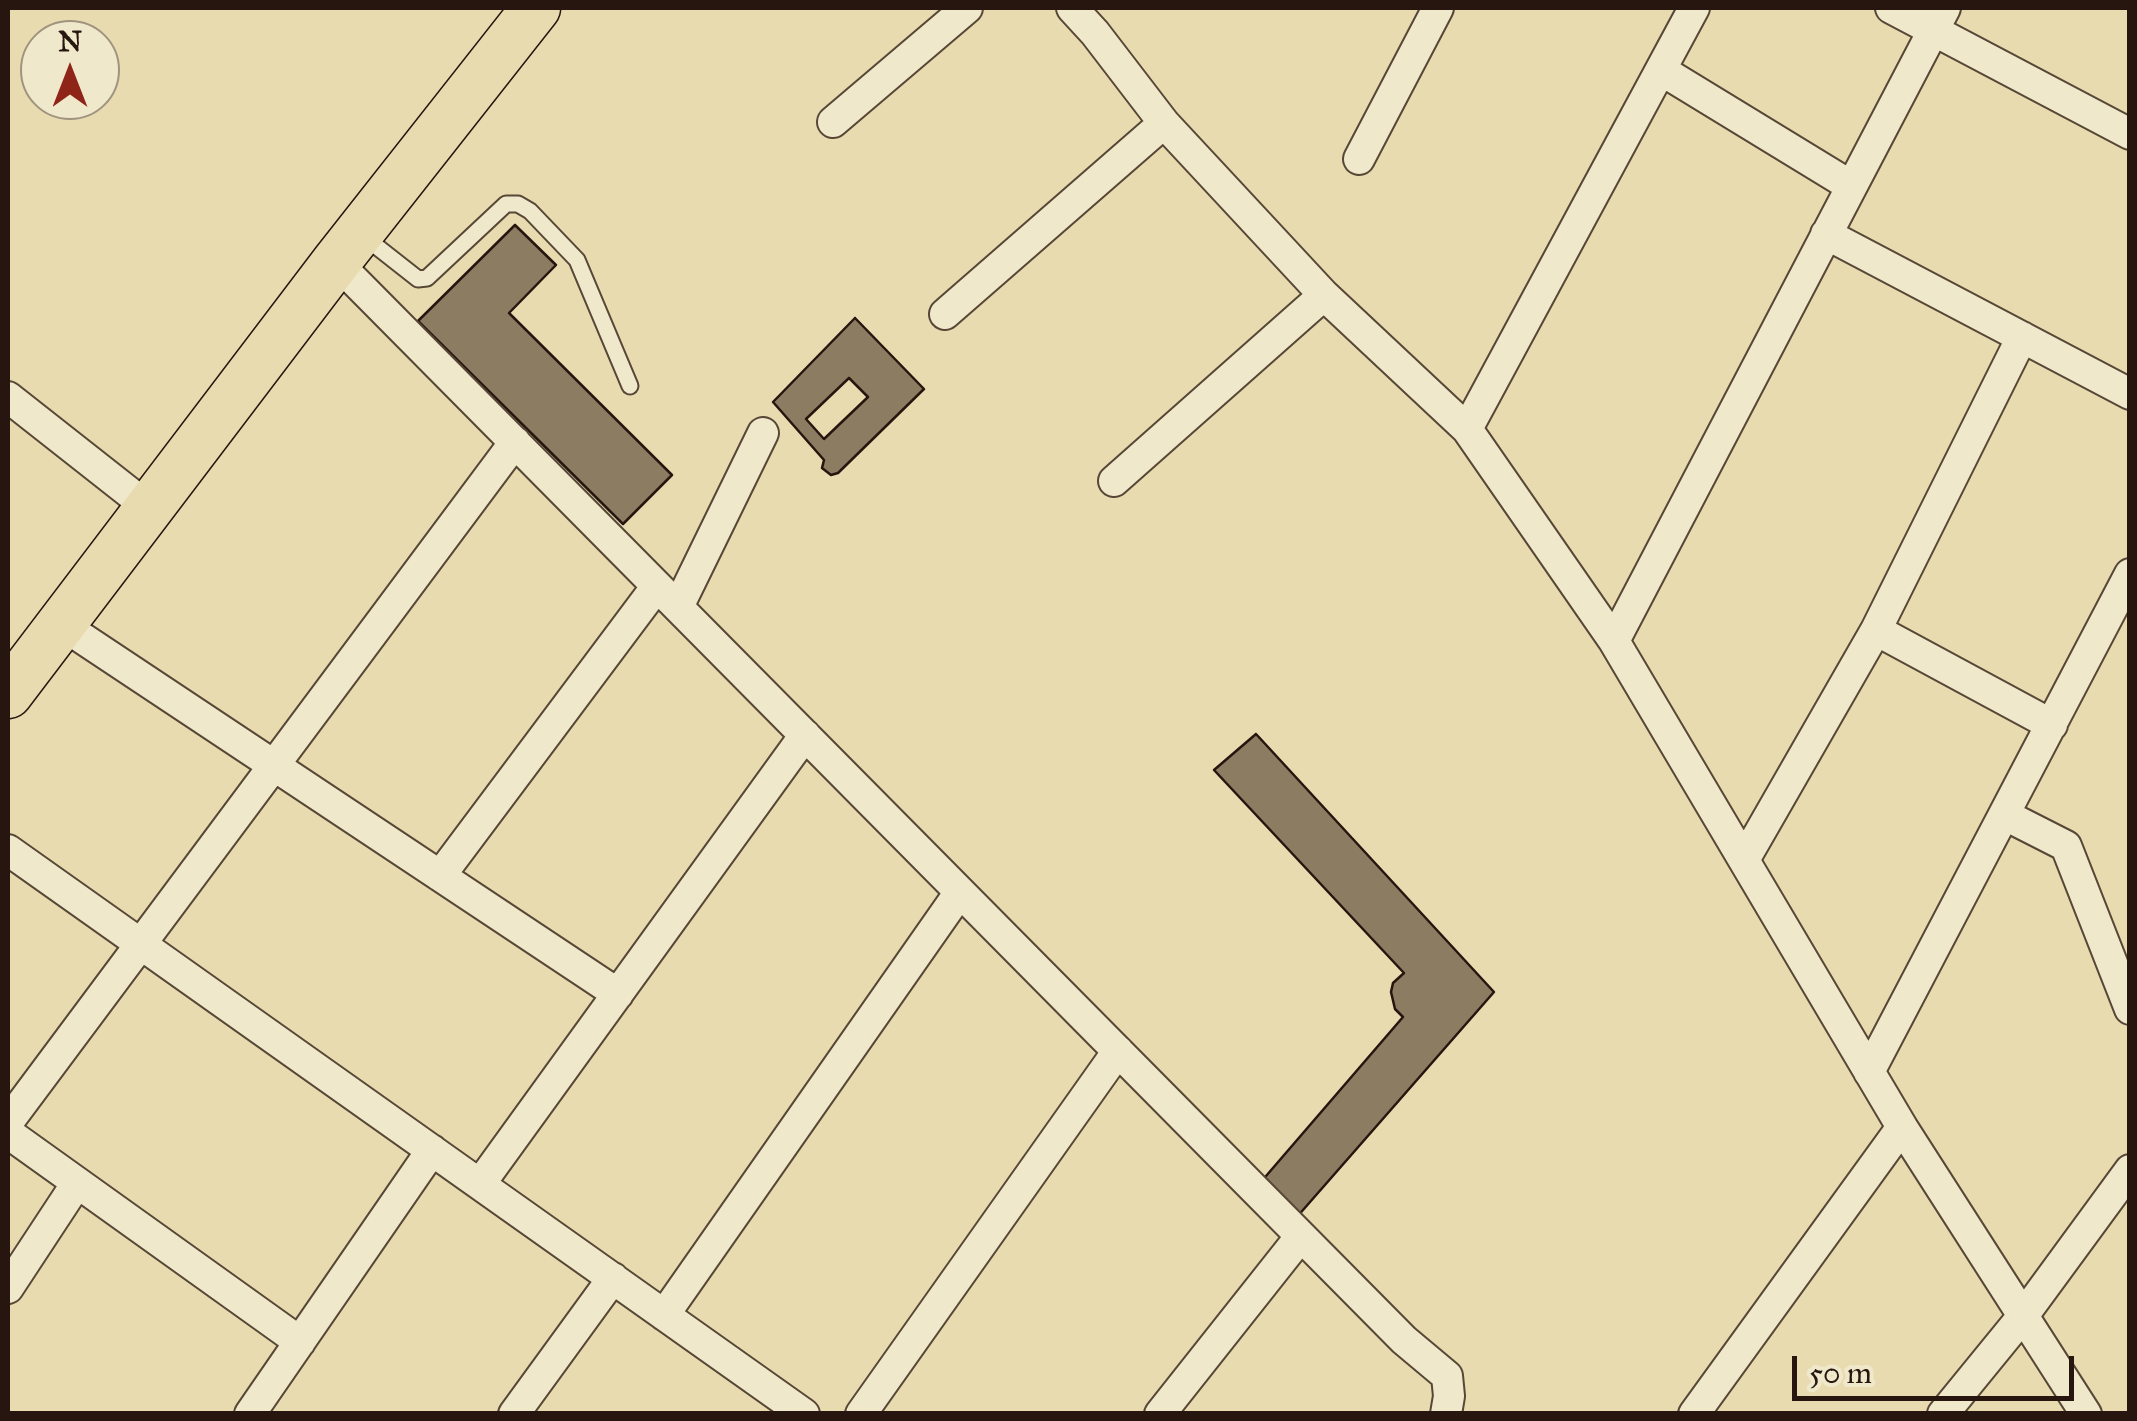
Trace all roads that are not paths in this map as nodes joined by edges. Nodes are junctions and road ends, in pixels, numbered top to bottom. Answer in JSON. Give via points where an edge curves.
{"nodes":[{"id":1,"x":536,"y":8,"type":"edge"},
{"id":2,"x":967,"y":8,"type":"edge"},
{"id":3,"x":1072,"y":8,"type":"edge"},
{"id":4,"x":1438,"y":8,"type":"edge"},
{"id":5,"x":1694,"y":8,"type":"edge"},
{"id":6,"x":1891,"y":8,"type":"edge"},
{"id":7,"x":1939,"y":19,"type":"edge"},
{"id":8,"x":1661,"y":70,"type":"junction"},
{"id":9,"x":833,"y":122,"type":"dead end"},
{"id":10,"x":1164,"y":123,"type":"junction"},
{"id":11,"x":2127,"y":127,"type":"edge"},
{"id":12,"x":1359,"y":159,"type":"dead end"},
{"id":13,"x":1851,"y":186,"type":"junction"},
{"id":14,"x":1826,"y":234,"type":"junction"},
{"id":15,"x":348,"y":247,"type":"junction"},
{"id":16,"x":1324,"y":295,"type":"junction"},
{"id":17,"x":946,"y":314,"type":"dead end"},
{"id":18,"x":2022,"y":337,"type":"junction"},
{"id":19,"x":630,"y":386,"type":"dead end"},
{"id":20,"x":2130,"y":394,"type":"edge"},
{"id":21,"x":8,"y":397,"type":"edge"},
{"id":22,"x":1467,"y":428,"type":"junction"},
{"id":23,"x":763,"y":433,"type":"dead end"},
{"id":24,"x":515,"y":442,"type":"junction"},
{"id":25,"x":1114,"y":481,"type":"dead end"},
{"id":26,"x":149,"y":508,"type":"junction"},
{"id":27,"x":2130,"y":574,"type":"edge"},
{"id":28,"x":668,"y":596,"type":"junction"},
{"id":29,"x":61,"y":624,"type":"junction"},
{"id":30,"x":1876,"y":630,"type":"junction"},
{"id":31,"x":2117,"y":631,"type":"edge"},
{"id":32,"x":1614,"y":641,"type":"junction"},
{"id":33,"x":8,"y":694,"type":"edge"},
{"id":34,"x":2052,"y":725,"type":"junction"},
{"id":35,"x":805,"y":735,"type":"junction"},
{"id":36,"x":274,"y":766,"type":"junction"},
{"id":37,"x":2004,"y":815,"type":"junction"},
{"id":38,"x":8,"y":850,"type":"edge"},
{"id":39,"x":1744,"y":860,"type":"junction"},
{"id":40,"x":440,"y":876,"type":"junction"},
{"id":41,"x":960,"y":892,"type":"junction"},
{"id":42,"x":140,"y":944,"type":"junction"},
{"id":43,"x":618,"y":994,"type":"junction"},
{"id":44,"x":2130,"y":1010,"type":"edge"},
{"id":45,"x":1118,"y":1051,"type":"junction"},
{"id":46,"x":1870,"y":1072,"type":"junction"},
{"id":47,"x":8,"y":1122,"type":"edge"},
{"id":48,"x":1902,"y":1127,"type":"junction"},
{"id":49,"x":8,"y":1133,"type":"edge"},
{"id":50,"x":432,"y":1150,"type":"junction"},
{"id":51,"x":2130,"y":1170,"type":"edge"},
{"id":52,"x":77,"y":1183,"type":"junction"},
{"id":53,"x":480,"y":1184,"type":"junction"},
{"id":54,"x":1300,"y":1236,"type":"junction"},
{"id":55,"x":613,"y":1278,"type":"junction"},
{"id":56,"x":8,"y":1288,"type":"edge"},
{"id":57,"x":664,"y":1315,"type":"junction"},
{"id":58,"x":2023,"y":1316,"type":"junction"},
{"id":59,"x":300,"y":1342,"type":"junction"},
{"id":60,"x":250,"y":1414,"type":"edge"},
{"id":61,"x":514,"y":1414,"type":"edge"},
{"id":62,"x":804,"y":1414,"type":"edge"},
{"id":63,"x":861,"y":1414,"type":"edge"},
{"id":64,"x":1160,"y":1414,"type":"edge"},
{"id":65,"x":1446,"y":1414,"type":"edge"},
{"id":66,"x":1694,"y":1414,"type":"edge"},
{"id":67,"x":1943,"y":1414,"type":"edge"},
{"id":68,"x":2086,"y":1414,"type":"edge"}],
"edges":[{"from":1,"to":15,"type":"main road"},
{"from":2,"to":9,"type":"street"},
{"from":3,"to":10,"type":"street"},
{"from":4,"to":12,"type":"street"},
{"from":5,"to":8,"type":"street"},
{"from":6,"to":7,"type":"street"},
{"from":7,"to":11,"type":"street"},
{"from":7,"to":13,"type":"street"},
{"from":8,"to":13,"type":"street"},
{"from":8,"to":22,"type":"street"},
{"from":10,"to":16,"type":"street"},
{"from":10,"to":17,"type":"street"},
{"from":13,"to":14,"type":"street"},
{"from":14,"to":18,"type":"street"},
{"from":14,"to":32,"type":"street"},
{"from":15,"to":19,"type":"lane","via":[[427,278],[506,204],[518,204],[577,260]]},
{"from":15,"to":24,"type":"street"},
{"from":15,"to":26,"type":"main road"},
{"from":16,"to":22,"type":"street"},
{"from":16,"to":25,"type":"street"},
{"from":18,"to":20,"type":"street"},
{"from":18,"to":30,"type":"street"},
{"from":21,"to":26,"type":"street"},
{"from":22,"to":32,"type":"street"},
{"from":23,"to":28,"type":"street"},
{"from":24,"to":28,"type":"street"},
{"from":24,"to":36,"type":"street"},
{"from":26,"to":29,"type":"main road"},
{"from":27,"to":31,"type":"street"},
{"from":28,"to":35,"type":"street"},
{"from":28,"to":40,"type":"street"},
{"from":29,"to":33,"type":"main road"},
{"from":29,"to":36,"type":"street"},
{"from":30,"to":34,"type":"street"},
{"from":30,"to":39,"type":"street"},
{"from":31,"to":34,"type":"street"},
{"from":32,"to":39,"type":"street"},
{"from":34,"to":37,"type":"street"},
{"from":35,"to":41,"type":"street"},
{"from":35,"to":43,"type":"street"},
{"from":36,"to":40,"type":"street"},
{"from":36,"to":42,"type":"street"},
{"from":37,"to":44,"type":"street","via":[[2066,846]]},
{"from":37,"to":46,"type":"street"},
{"from":38,"to":42,"type":"street"},
{"from":39,"to":46,"type":"street"},
{"from":40,"to":43,"type":"street"},
{"from":41,"to":45,"type":"street"},
{"from":41,"to":57,"type":"street"},
{"from":42,"to":47,"type":"street"},
{"from":42,"to":50,"type":"street"},
{"from":43,"to":53,"type":"street"},
{"from":45,"to":54,"type":"street"},
{"from":45,"to":63,"type":"street"},
{"from":46,"to":48,"type":"street"},
{"from":48,"to":58,"type":"street"},
{"from":48,"to":66,"type":"street"},
{"from":49,"to":52,"type":"street"},
{"from":50,"to":53,"type":"street"},
{"from":50,"to":59,"type":"street"},
{"from":51,"to":58,"type":"street"},
{"from":52,"to":56,"type":"street"},
{"from":52,"to":59,"type":"street"},
{"from":53,"to":55,"type":"street"},
{"from":54,"to":64,"type":"street"},
{"from":54,"to":65,"type":"street","via":[[1447,1376]]},
{"from":55,"to":57,"type":"street"},
{"from":55,"to":61,"type":"street"},
{"from":57,"to":62,"type":"street"},
{"from":58,"to":67,"type":"street"},
{"from":58,"to":68,"type":"street"},
{"from":59,"to":60,"type":"street"}]}
